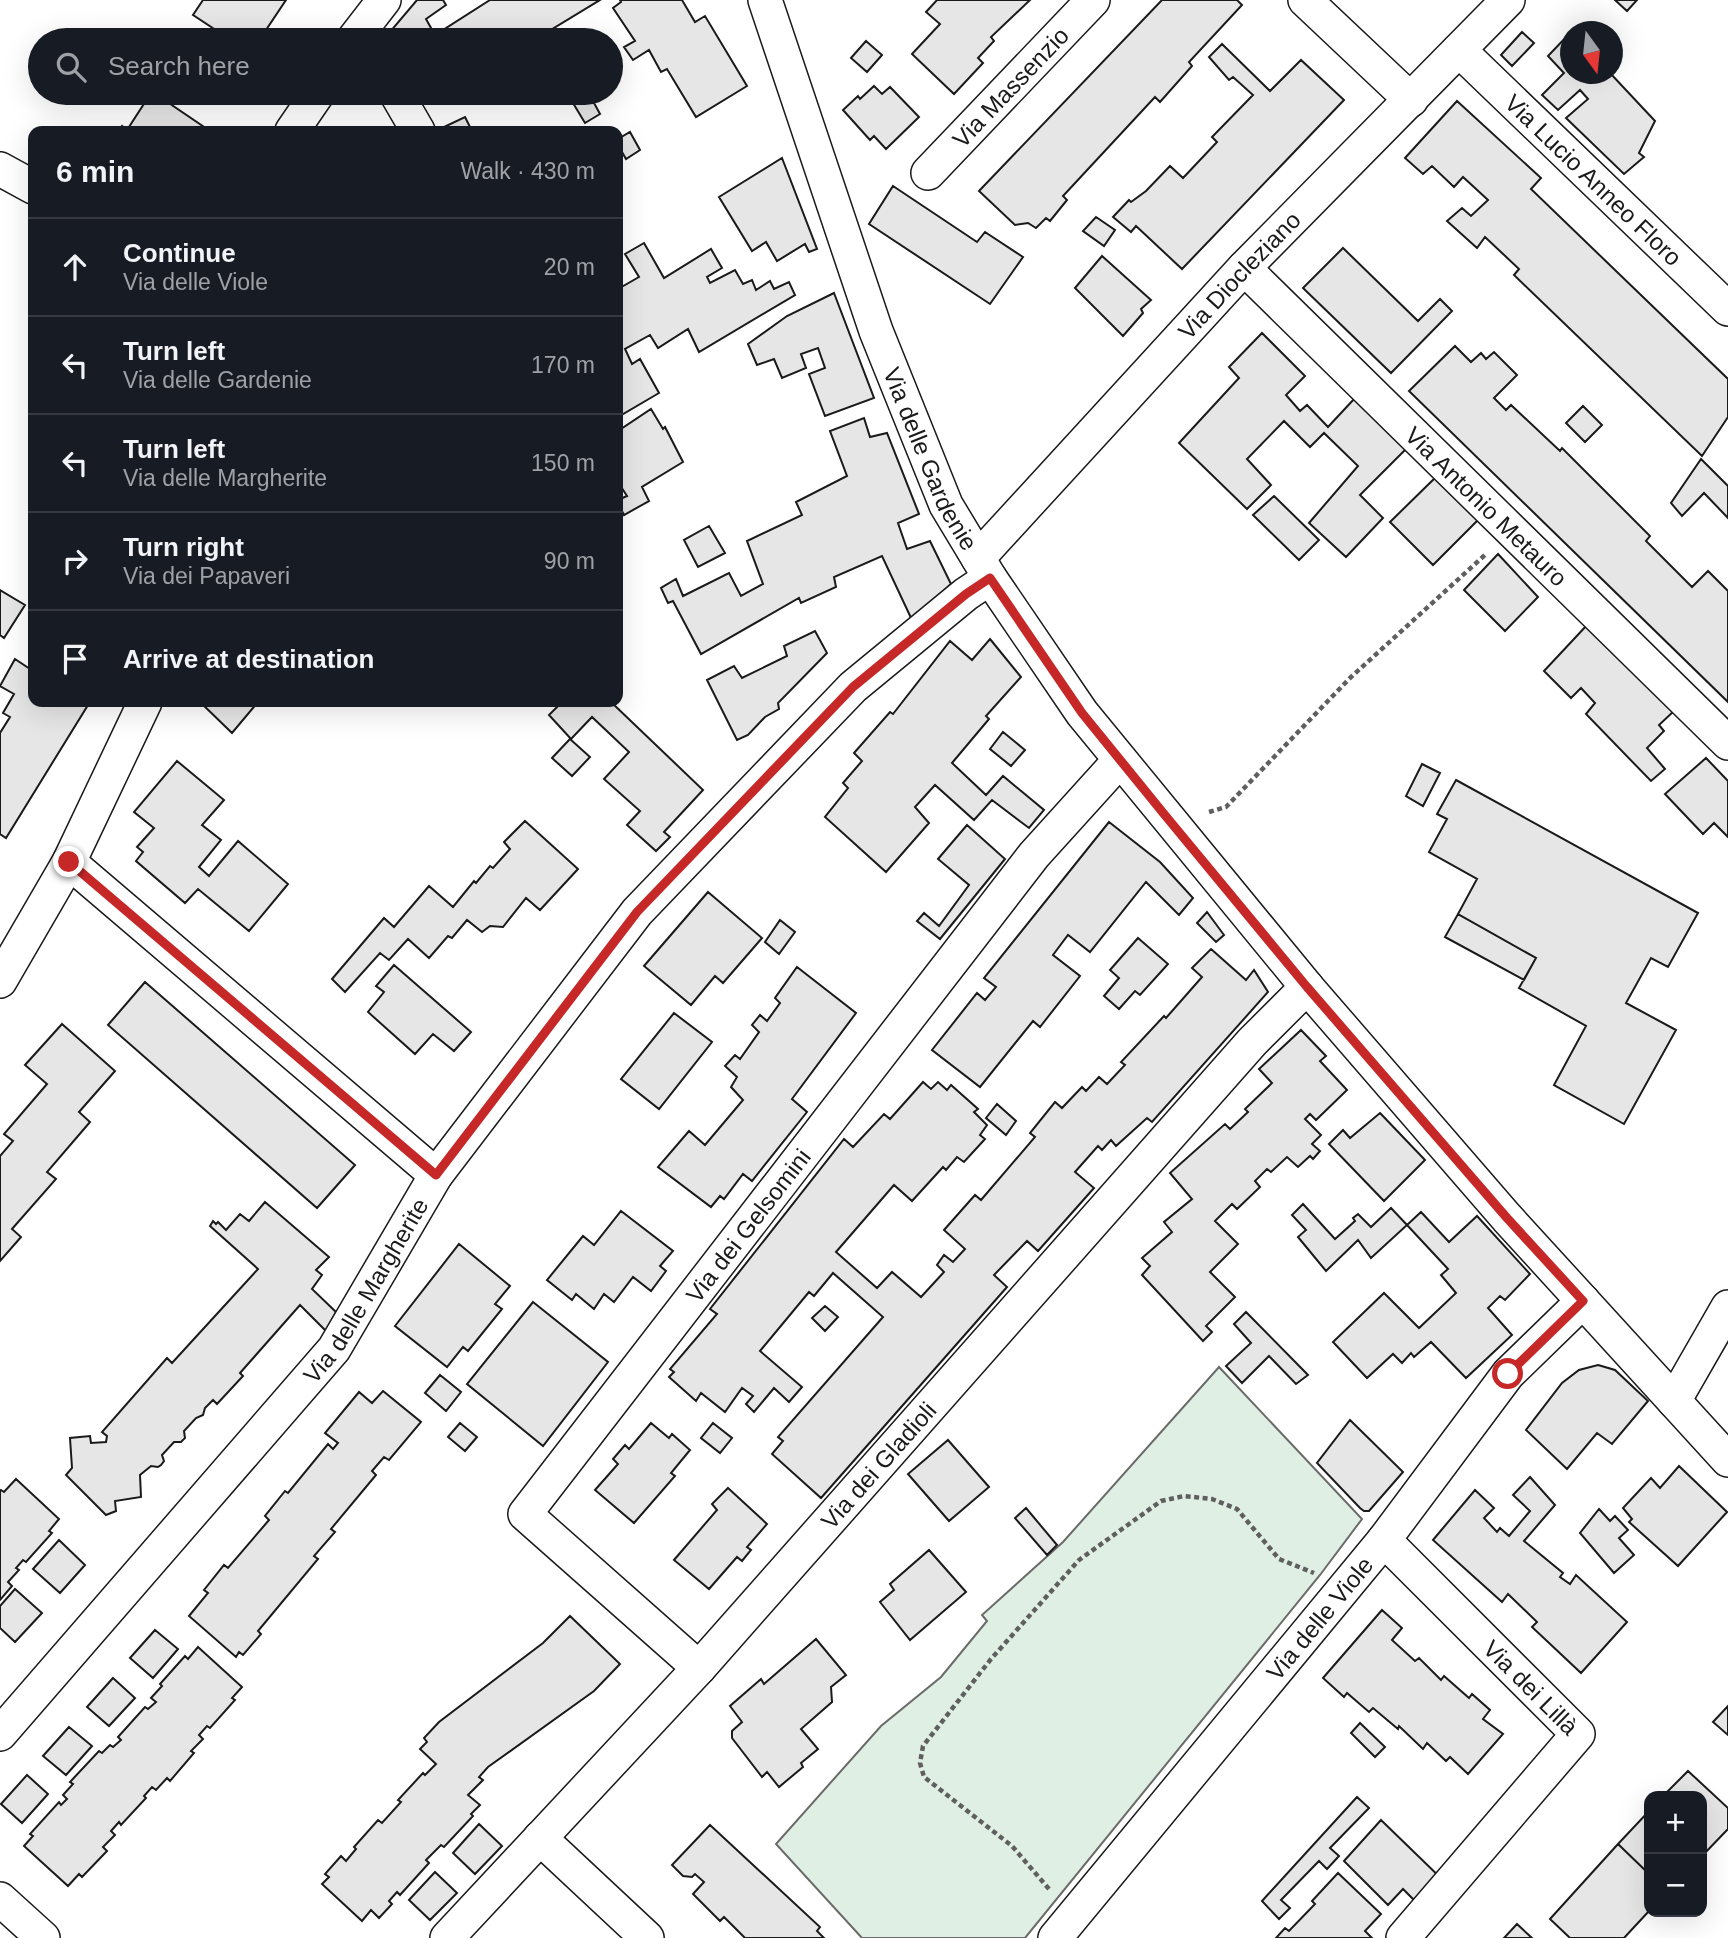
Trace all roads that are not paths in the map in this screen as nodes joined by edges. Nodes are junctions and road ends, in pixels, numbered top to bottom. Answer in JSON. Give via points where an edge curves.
{"nodes":[{"id":1,"x":384,"y":0,"type":"edge"},
{"id":2,"x":765,"y":0,"type":"edge"},
{"id":3,"x":1093,"y":0,"type":"edge"},
{"id":4,"x":1305,"y":0,"type":"edge"},
{"id":5,"x":1508,"y":0,"type":"edge"},
{"id":6,"x":365,"y":28,"type":"edge"},
{"id":7,"x":1459,"y":50,"type":"junction"},
{"id":8,"x":1410,"y":100,"type":"junction"},
{"id":9,"x":310,"y":105,"type":"edge"},
{"id":10,"x":403,"y":105,"type":"edge"},
{"id":11,"x":295,"y":126,"type":"edge"},
{"id":12,"x":415,"y":126,"type":"edge"},
{"id":13,"x":0,"y":169,"type":"edge"},
{"id":14,"x":928,"y":173,"type":"dead end"},
{"id":15,"x":28,"y":184,"type":"edge"},
{"id":16,"x":1244,"y":268,"type":"junction"},
{"id":17,"x":1728,"y":309,"type":"edge"},
{"id":18,"x":984,"y":568,"type":"junction"},
{"id":19,"x":143,"y":707,"type":"edge"},
{"id":20,"x":1728,"y":743,"type":"edge"},
{"id":21,"x":1120,"y":760,"type":"junction"},
{"id":22,"x":69,"y":862,"type":"junction"},
{"id":23,"x":0,"y":981,"type":"edge"},
{"id":24,"x":1307,"y":987,"type":"junction"},
{"id":25,"x":436,"y":1175,"type":"junction"},
{"id":26,"x":1583,"y":1301,"type":"junction"},
{"id":27,"x":1728,"y":1307,"type":"edge"},
{"id":28,"x":1674,"y":1401,"type":"junction"},
{"id":29,"x":1728,"y":1460,"type":"edge"},
{"id":30,"x":1384,"y":1540,"type":"junction"},
{"id":31,"x":699,"y":1668,"type":"junction"},
{"id":32,"x":0,"y":1734,"type":"edge"},
{"id":33,"x":540,"y":1838,"type":"junction"},
{"id":34,"x":0,"y":1899,"type":"edge"},
{"id":35,"x":1064,"y":1928,"type":"edge"},
{"id":36,"x":43,"y":1938,"type":"edge"},
{"id":37,"x":447,"y":1938,"type":"edge"},
{"id":38,"x":647,"y":1938,"type":"edge"},
{"id":39,"x":1403,"y":1938,"type":"edge"}],
"edges":[{"from":1,"to":6,"type":"street"},
{"from":2,"to":18,"type":"street","name":"Via delle Gardenie","via":[[876,331],[946,505]]},
{"from":3,"to":14,"type":"street","name":"Via Massenzio"},
{"from":4,"to":8,"type":"street"},
{"from":5,"to":7,"type":"street","name":"Via Diocleziano"},
{"from":7,"to":8,"type":"street","name":"Via Diocleziano"},
{"from":7,"to":17,"type":"street","name":"Via Lucio Anneo Floro"},
{"from":8,"to":16,"type":"street","name":"Via Diocleziano"},
{"from":9,"to":11,"type":"street"},
{"from":10,"to":12,"type":"street"},
{"from":13,"to":15,"type":"street"},
{"from":16,"to":18,"type":"street","name":"Via Diocleziano"},
{"from":16,"to":20,"type":"street","name":"Via Antonio Metauro"},
{"from":18,"to":21,"type":"street","name":"Via delle Gardenie","via":[[1082,713]]},
{"from":18,"to":25,"type":"street","name":"Via delle Margherite","via":[[966,594],[853,687],[637,912]]},
{"from":19,"to":22,"type":"street"},
{"from":21,"to":24,"type":"street","name":"Via delle Gardenie"},
{"from":21,"to":31,"type":"street","name":"Via dei Gelsomini","via":[[1034,855],[525,1514]]},
{"from":22,"to":23,"type":"street"},
{"from":22,"to":25,"type":"street"},
{"from":24,"to":26,"type":"street","name":"Via delle Gardenie"},
{"from":24,"to":31,"type":"street","name":"Via dei Gladioli","via":[[1243,1052]]},
{"from":25,"to":32,"type":"street","name":"Via delle Margherite","via":[[334,1349]]},
{"from":26,"to":28,"type":"street","name":"Via delle Gardenie"},
{"from":26,"to":30,"type":"street","name":"Via delle Viole","via":[[1508,1374]]},
{"from":27,"to":28,"type":"street"},
{"from":28,"to":29,"type":"street","name":"Via delle Gardenie"},
{"from":30,"to":35,"type":"street","name":"Via delle Viole"},
{"from":30,"to":39,"type":"street","name":"Via dei Lillà","via":[[1578,1734]]},
{"from":31,"to":33,"type":"street","name":"Via dei Gladioli"},
{"from":33,"to":37,"type":"street","name":"Via dei Gladioli"},
{"from":33,"to":38,"type":"street"},
{"from":34,"to":36,"type":"street"}]}
